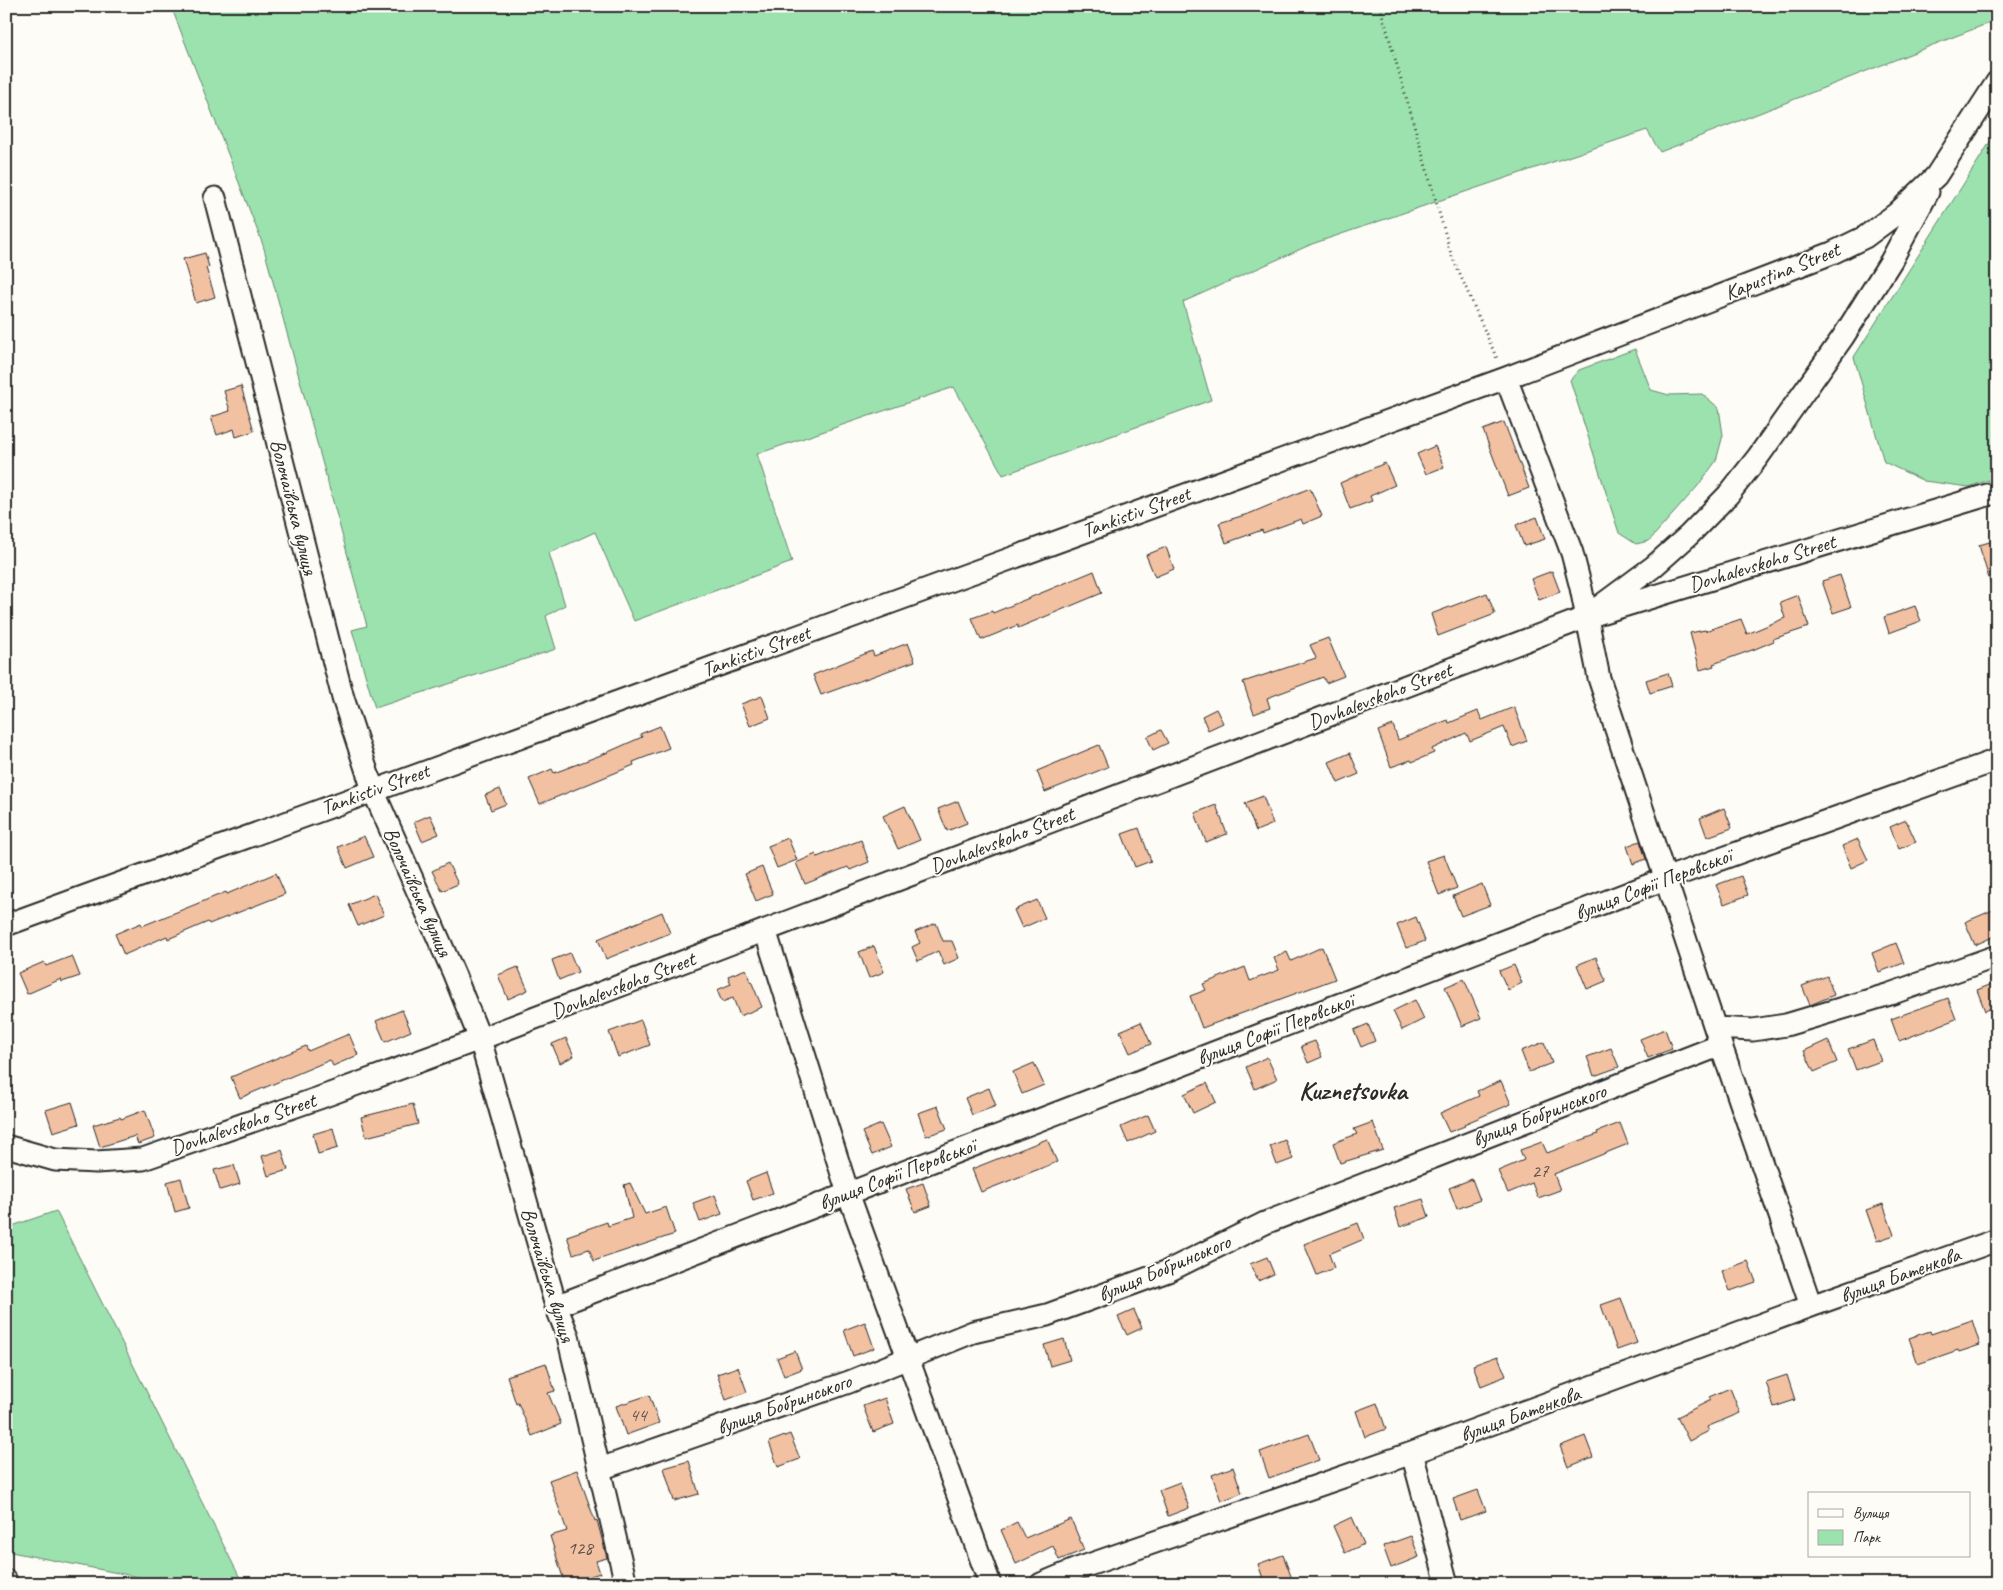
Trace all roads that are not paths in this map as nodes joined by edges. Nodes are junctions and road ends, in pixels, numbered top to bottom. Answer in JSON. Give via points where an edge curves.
{"nodes":[{"id":1,"x":1997,"y":82,"type":"edge"},
{"id":2,"x":1936,"y":176,"type":"junction"},
{"id":3,"x":215,"y":198,"type":"dead end"},
{"id":4,"x":1506,"y":378,"type":"junction"},
{"id":5,"x":1997,"y":492,"type":"edge"},
{"id":6,"x":1587,"y":617,"type":"junction"},
{"id":7,"x":1997,"y":760,"type":"edge"},
{"id":8,"x":372,"y":790,"type":"junction"},
{"id":9,"x":1665,"y":879,"type":"junction"},
{"id":10,"x":6,"y":925,"type":"edge"},
{"id":11,"x":765,"y":930,"type":"junction"},
{"id":12,"x":1997,"y":956,"type":"edge"},
{"id":13,"x":1718,"y":1036,"type":"junction"},
{"id":14,"x":480,"y":1039,"type":"junction"},
{"id":15,"x":6,"y":1146,"type":"edge"},
{"id":16,"x":848,"y":1193,"type":"junction"},
{"id":17,"x":1997,"y":1240,"type":"edge"},
{"id":18,"x":556,"y":1306,"type":"junction"},
{"id":19,"x":1811,"y":1306,"type":"junction"},
{"id":20,"x":908,"y":1358,"type":"junction"},
{"id":21,"x":1412,"y":1454,"type":"junction"},
{"id":22,"x":600,"y":1469,"type":"junction"},
{"id":23,"x":626,"y":1584,"type":"edge"},
{"id":24,"x":990,"y":1584,"type":"edge"},
{"id":25,"x":1041,"y":1584,"type":"edge"},
{"id":26,"x":1447,"y":1584,"type":"edge"}],
"edges":[{"from":1,"to":2,"type":"street","name":"Kapustina Street"},
{"from":2,"to":4,"type":"street","name":"Kapustina Street","via":[[1896,214],[1865,237],[1832,253]]},
{"from":2,"to":6,"type":"street","via":[[1891,261],[1843,337],[1758,457],[1689,535]]},
{"from":3,"to":8,"type":"street","name":"Волочаївська вулиця","via":[[343,698]]},
{"from":4,"to":6,"type":"street","via":[[1572,553]]},
{"from":4,"to":8,"type":"street","name":"Tankistiv Street"},
{"from":5,"to":6,"type":"street","name":"Dovhalevskoho Street"},
{"from":6,"to":9,"type":"street","via":[[1599,678]]},
{"from":6,"to":11,"type":"street","name":"Dovhalevskoho Street"},
{"from":7,"to":9,"type":"street","name":"вулиця Софії Перовської"},
{"from":8,"to":10,"type":"street","name":"Tankistiv Street"},
{"from":8,"to":14,"type":"street","name":"Волочаївська вулиця"},
{"from":9,"to":13,"type":"street"},
{"from":9,"to":16,"type":"street","name":"вулиця Софії Перовської"},
{"from":11,"to":14,"type":"street","name":"Dovhalevskoho Street"},
{"from":11,"to":16,"type":"street"},
{"from":12,"to":13,"type":"street","name":"вулиця Бобринського","via":[[1805,1020]]},
{"from":13,"to":19,"type":"street"},
{"from":13,"to":20,"type":"street","name":"вулиця Бобринського","via":[[1265,1223],[1168,1271],[1047,1315],[973,1332]]},
{"from":14,"to":15,"type":"street","name":"Dovhalevskoho Street","via":[[143,1159],[55,1160]]},
{"from":14,"to":18,"type":"street","name":"Волочаївська вулиця"},
{"from":16,"to":18,"type":"street","name":"вулиця Софії Перовської"},
{"from":16,"to":20,"type":"street"},
{"from":17,"to":19,"type":"street","name":"вулиця Батенкова"},
{"from":18,"to":22,"type":"street","name":"Волочаївська вулиця","via":[[568,1336]]},
{"from":19,"to":21,"type":"street","name":"вулиця Батенкова"},
{"from":20,"to":22,"type":"street","name":"вулиця Бобринського","via":[[849,1382]]},
{"from":20,"to":24,"type":"street"},
{"from":21,"to":25,"type":"street","name":"вулиця Батенкова"},
{"from":21,"to":26,"type":"street"},
{"from":22,"to":23,"type":"street","name":"Волочаївська вулиця"}]}
